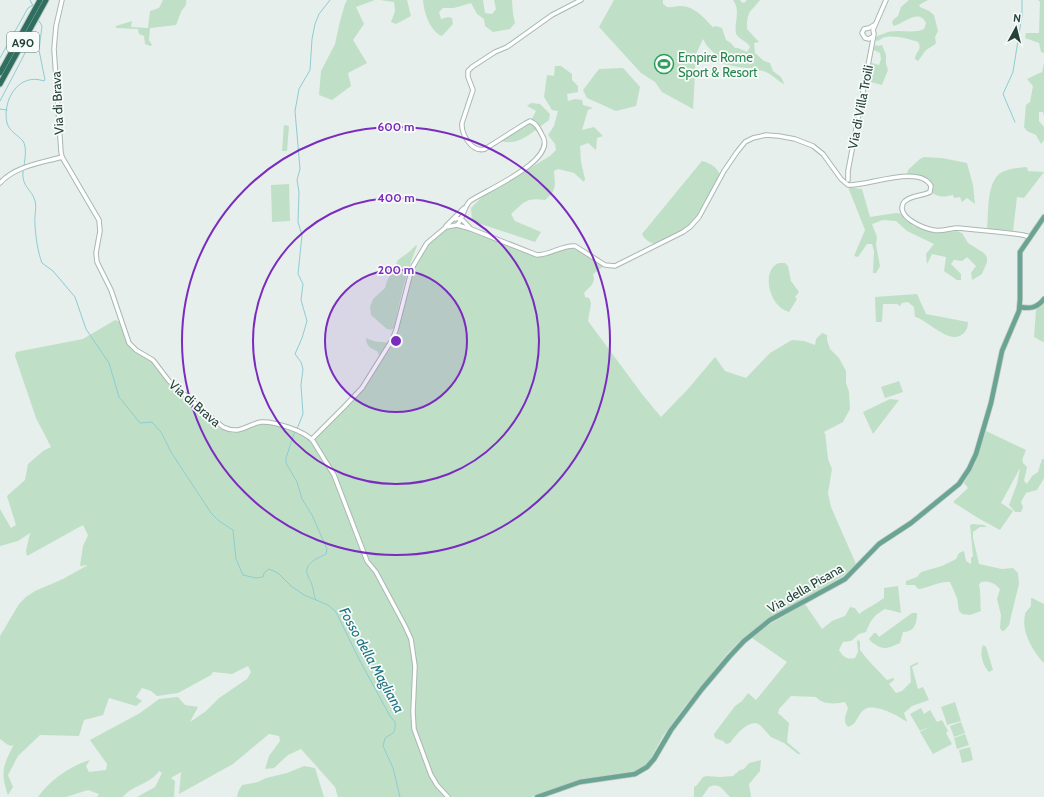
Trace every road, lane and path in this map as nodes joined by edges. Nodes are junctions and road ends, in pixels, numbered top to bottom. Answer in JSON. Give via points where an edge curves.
{"nodes":[{"id":1,"x":40,"y":0,"type":"edge"},
{"id":2,"x":46,"y":0,"type":"edge"},
{"id":3,"x":62,"y":0,"type":"edge"},
{"id":4,"x":581,"y":0,"type":"edge"},
{"id":5,"x":886,"y":0,"type":"edge"},
{"id":6,"x":871,"y":29,"type":"junction"},
{"id":7,"x":872,"y":37,"type":"junction"},
{"id":8,"x":867,"y":39,"type":"junction"},
{"id":9,"x":871,"y":44,"type":"junction"},
{"id":10,"x":0,"y":73,"type":"edge"},
{"id":11,"x":0,"y":84,"type":"edge"},
{"id":12,"x":62,"y":157,"type":"junction"},
{"id":13,"x":848,"y":171,"type":"junction"},
{"id":14,"x":838,"y":175,"type":"junction"},
{"id":15,"x":846,"y":180,"type":"junction"},
{"id":16,"x":0,"y":183,"type":"edge"},
{"id":17,"x":466,"y":206,"type":"junction"},
{"id":18,"x":1044,"y":217,"type":"edge"},
{"id":19,"x":455,"y":218,"type":"junction"},
{"id":20,"x":462,"y":220,"type":"junction"},
{"id":21,"x":457,"y":225,"type":"junction"},
{"id":22,"x":446,"y":227,"type":"junction"},
{"id":23,"x":471,"y":229,"type":"junction"},
{"id":24,"x":1023,"y":235,"type":"junction"},
{"id":25,"x":1031,"y":235,"type":"junction"},
{"id":26,"x":1026,"y":242,"type":"junction"},
{"id":27,"x":1044,"y":299,"type":"edge"},
{"id":28,"x":1020,"y":307,"type":"junction"},
{"id":29,"x":312,"y":439,"type":"junction"},
{"id":30,"x":448,"y":797,"type":"edge"},
{"id":31,"x":537,"y":797,"type":"edge"}],
"edges":[{"from":1,"to":10,"type":"highway","number":"A90"},
{"from":2,"to":11,"type":"highway","number":"A90"},
{"from":3,"to":12,"type":"street","name":"Via di Brava","via":[[56,26],[54,53]]},
{"from":4,"to":17,"type":"street","via":[[552,15],[469,70],[468,76],[473,90],[462,126],[473,147],[484,150],[530,121],[536,125],[545,144],[542,153],[526,168],[474,198]]},
{"from":5,"to":6,"type":"street","name":"Via di Villa Troili"},
{"from":6,"to":7,"type":"street","name":"Via di Villa Troili","via":[[874,34]]},
{"from":6,"to":8,"type":"street","name":"Via di Villa Troili","via":[[864,29],[862,33]]},
{"from":7,"to":8,"type":"street"},
{"from":7,"to":9,"type":"street","name":"Via di Villa Troili"},
{"from":8,"to":9,"type":"street"},
{"from":9,"to":13,"type":"street","name":"Via di Villa Troili"},
{"from":12,"to":16,"type":"street","via":[[20,169]]},
{"from":12,"to":29,"type":"street","name":"Via di Brava","via":[[99,221],[97,262],[111,288],[132,346],[153,360],[169,381],[223,428],[237,431],[266,422],[296,430]]},
{"from":13,"to":14,"type":"street","via":[[844,175]]},
{"from":13,"to":15,"type":"street","name":"Via di Villa Troili"},
{"from":14,"to":15,"type":"street"},
{"from":14,"to":23,"type":"street","via":[[821,152],[809,145],[779,136],[753,138],[745,142],[737,152],[701,214],[690,227],[614,266],[605,265],[580,248],[572,246],[544,255],[535,255]]},
{"from":15,"to":24,"type":"street","via":[[854,185],[903,177],[921,179],[931,184],[930,191],[908,199],[903,205],[905,214],[915,224],[935,231],[955,228]]},
{"from":17,"to":19,"type":"street"},
{"from":17,"to":20,"type":"street"},
{"from":18,"to":25,"type":"main road","name":"Via della Pisana"},
{"from":19,"to":20,"type":"street"},
{"from":19,"to":21,"type":"street"},
{"from":19,"to":22,"type":"street"},
{"from":20,"to":21,"type":"street"},
{"from":20,"to":23,"type":"street"},
{"from":21,"to":22,"type":"street"},
{"from":21,"to":23,"type":"street"},
{"from":22,"to":29,"type":"street","via":[[427,243],[416,260],[394,335],[375,368],[354,397]]},
{"from":24,"to":25,"type":"street"},
{"from":24,"to":26,"type":"street"},
{"from":25,"to":26,"type":"main road","name":"Via della Pisana"},
{"from":26,"to":28,"type":"main road","name":"Via della Pisana","via":[[1020,254]]},
{"from":27,"to":28,"type":"main road","via":[[1035,307]]},
{"from":28,"to":31,"type":"main road","name":"Via della Pisana","via":[[1002,351],[991,403],[975,457],[955,488],[911,523],[879,544],[845,579],[770,620],[744,641],[702,688],[647,767],[632,774],[580,782]]},
{"from":29,"to":30,"type":"street","via":[[334,475],[367,561],[379,578],[411,639],[415,666],[414,729],[431,775]]}]}
